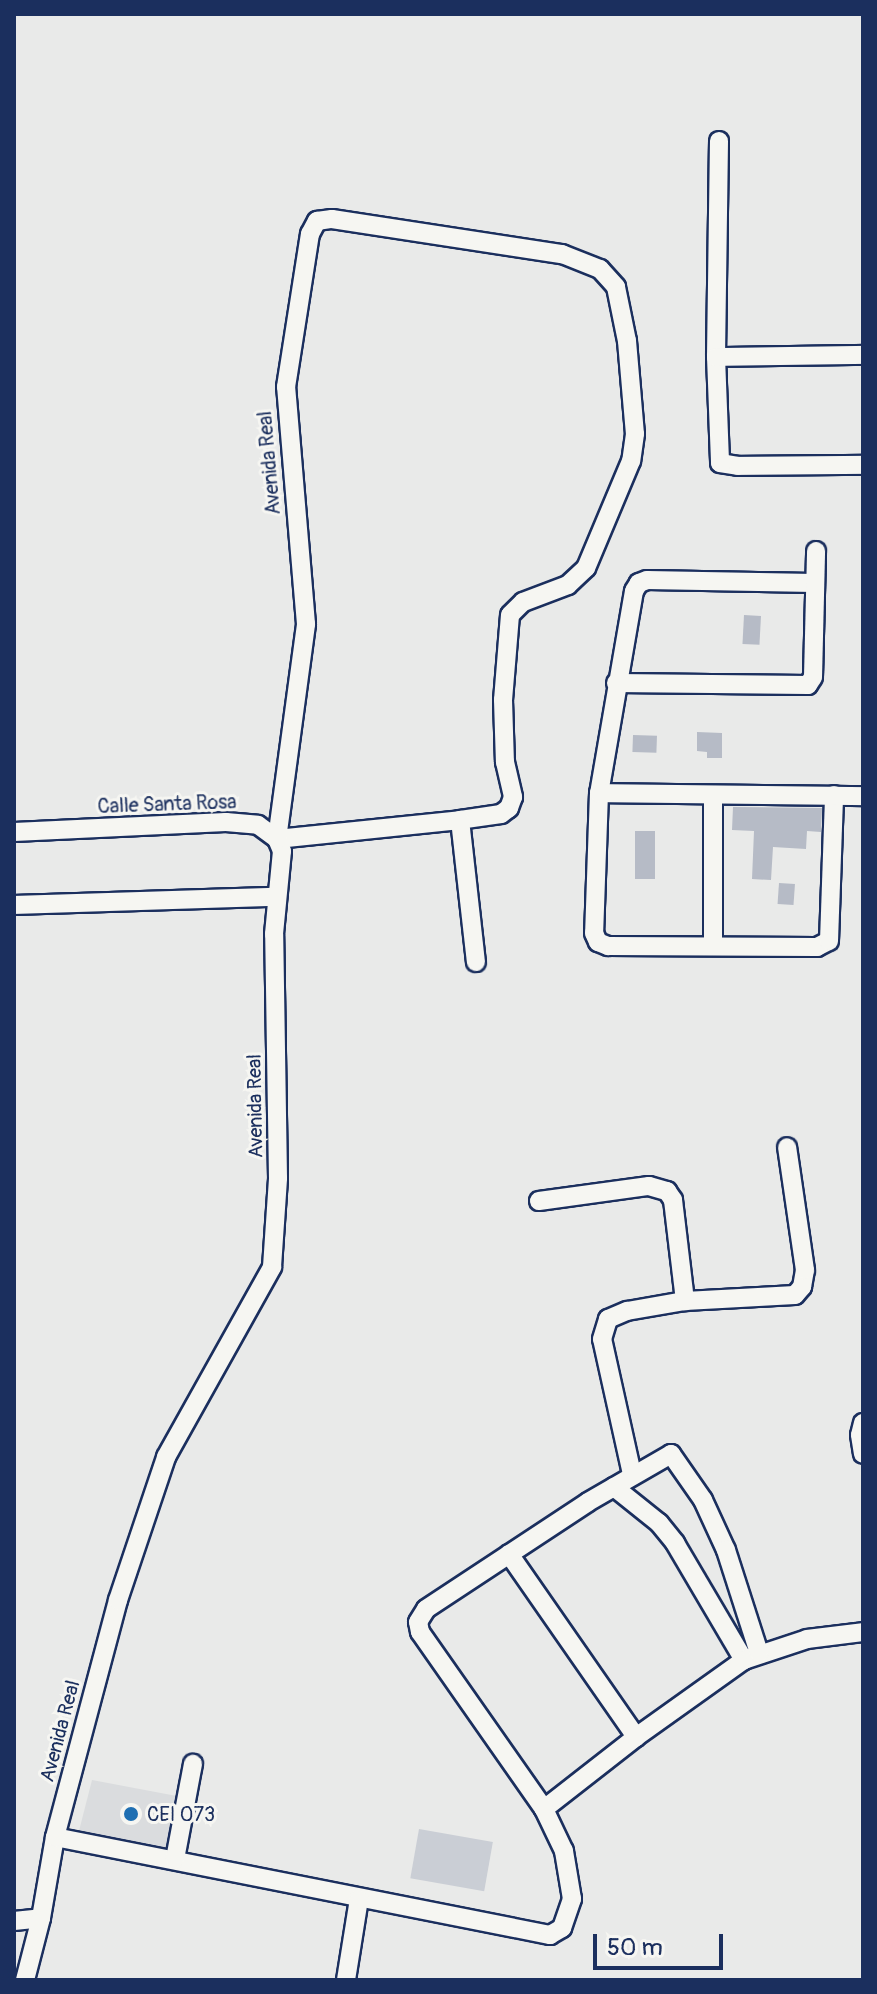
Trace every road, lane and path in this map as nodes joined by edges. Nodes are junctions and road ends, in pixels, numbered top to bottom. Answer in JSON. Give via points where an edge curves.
{"nodes":[{"id":1,"x":719,"y":141,"type":"dead end"},
{"id":2,"x":346,"y":221,"type":"joint"},
{"id":3,"x":863,"y":355,"type":"edge"},
{"id":4,"x":716,"y":357,"type":"junction"},
{"id":5,"x":863,"y":465,"type":"edge"},
{"id":6,"x":816,"y":551,"type":"dead end"},
{"id":7,"x":814,"y":583,"type":"junction"},
{"id":8,"x":616,"y":683,"type":"junction"},
{"id":9,"x":599,"y":793,"type":"junction"},
{"id":10,"x":713,"y":795,"type":"junction"},
{"id":11,"x":834,"y":795,"type":"junction"},
{"id":12,"x":863,"y":796,"type":"edge"},
{"id":13,"x":460,"y":820,"type":"junction"},
{"id":14,"x":14,"y":832,"type":"edge"},
{"id":15,"x":277,"y":839,"type":"junction"},
{"id":16,"x":275,"y":897,"type":"junction"},
{"id":17,"x":14,"y":905,"type":"edge"},
{"id":18,"x":713,"y":946,"type":"junction"},
{"id":19,"x":476,"y":962,"type":"dead end"},
{"id":20,"x":787,"y":1147,"type":"dead end"},
{"id":21,"x":539,"y":1201,"type":"dead end"},
{"id":22,"x":685,"y":1301,"type":"junction"},
{"id":23,"x":863,"y":1423,"type":"edge"},
{"id":24,"x":863,"y":1454,"type":"edge"},
{"id":25,"x":632,"y":1474,"type":"junction"},
{"id":26,"x":614,"y":1487,"type":"junction"},
{"id":27,"x":509,"y":1554,"type":"junction"},
{"id":28,"x":863,"y":1632,"type":"edge"},
{"id":29,"x":752,"y":1656,"type":"junction"},
{"id":30,"x":636,"y":1737,"type":"junction"},
{"id":31,"x":193,"y":1764,"type":"dead end"},
{"id":32,"x":544,"y":1809,"type":"junction"},
{"id":33,"x":55,"y":1837,"type":"junction"},
{"id":34,"x":175,"y":1859,"type":"junction"},
{"id":35,"x":359,"y":1899,"type":"junction"},
{"id":36,"x":41,"y":1918,"type":"junction"},
{"id":37,"x":14,"y":1921,"type":"edge"},
{"id":38,"x":25,"y":1980,"type":"edge"},
{"id":39,"x":346,"y":1980,"type":"edge"}],
"edges":[{"from":1,"to":4,"type":"street"},
{"from":2,"to":13,"type":"street","name":"Calle Santa Rosa","via":[[562,254],[600,269],[616,287],[627,341],[635,434],[631,461],[581,576],[523,602],[510,615],[503,700],[505,762],[513,797],[501,814]]},
{"from":2,"to":15,"type":"street","name":"Avenida Real","via":[[317,221],[310,234],[286,387],[306,624]]},
{"from":3,"to":4,"type":"street"},
{"from":4,"to":5,"type":"street","via":[[720,463]]},
{"from":6,"to":7,"type":"street"},
{"from":7,"to":8,"type":"street","via":[[639,583]]},
{"from":7,"to":8,"type":"street","via":[[813,677],[808,685]]},
{"from":8,"to":9,"type":"street"},
{"from":9,"to":10,"type":"street"},
{"from":9,"to":18,"type":"street","via":[[594,933],[598,942]]},
{"from":10,"to":11,"type":"street"},
{"from":10,"to":18,"type":"street"},
{"from":11,"to":12,"type":"street"},
{"from":11,"to":18,"type":"street","via":[[829,941],[817,947]]},
{"from":13,"to":15,"type":"street","name":"Calle Santa Rosa"},
{"from":13,"to":19,"type":"street"},
{"from":14,"to":15,"type":"street","name":"Calle Santa Rosa","via":[[226,822],[258,825]]},
{"from":15,"to":16,"type":"street","name":"Avenida Real","via":[[282,851]]},
{"from":16,"to":17,"type":"street"},
{"from":16,"to":33,"type":"street","name":"Avenida Real","via":[[278,1178],[272,1267],[166,1457],[118,1600]]},
{"from":20,"to":22,"type":"street","via":[[805,1270],[802,1287],[795,1295]]},
{"from":21,"to":22,"type":"street","via":[[649,1186],[667,1191],[673,1200]]},
{"from":22,"to":25,"type":"street","via":[[608,1319],[602,1339]]},
{"from":23,"to":24,"type":"street"},
{"from":25,"to":26,"type":"street"},
{"from":25,"to":29,"type":"street","via":[[671,1454],[703,1500],[726,1550]]},
{"from":26,"to":27,"type":"street"},
{"from":26,"to":29,"type":"street","via":[[659,1523]]},
{"from":27,"to":30,"type":"street"},
{"from":27,"to":32,"type":"street","via":[[426,1609],[418,1622]]},
{"from":28,"to":29,"type":"street","via":[[807,1639]]},
{"from":29,"to":30,"type":"street"},
{"from":30,"to":32,"type":"street"},
{"from":31,"to":34,"type":"street"},
{"from":32,"to":35,"type":"street","via":[[564,1851],[572,1899],[562,1928],[550,1935]]},
{"from":33,"to":34,"type":"street"},
{"from":33,"to":36,"type":"street","name":"Avenida Real"},
{"from":34,"to":35,"type":"street"},
{"from":35,"to":39,"type":"street"},
{"from":36,"to":37,"type":"street"},
{"from":36,"to":38,"type":"street","name":"Avenida Real"}]}
